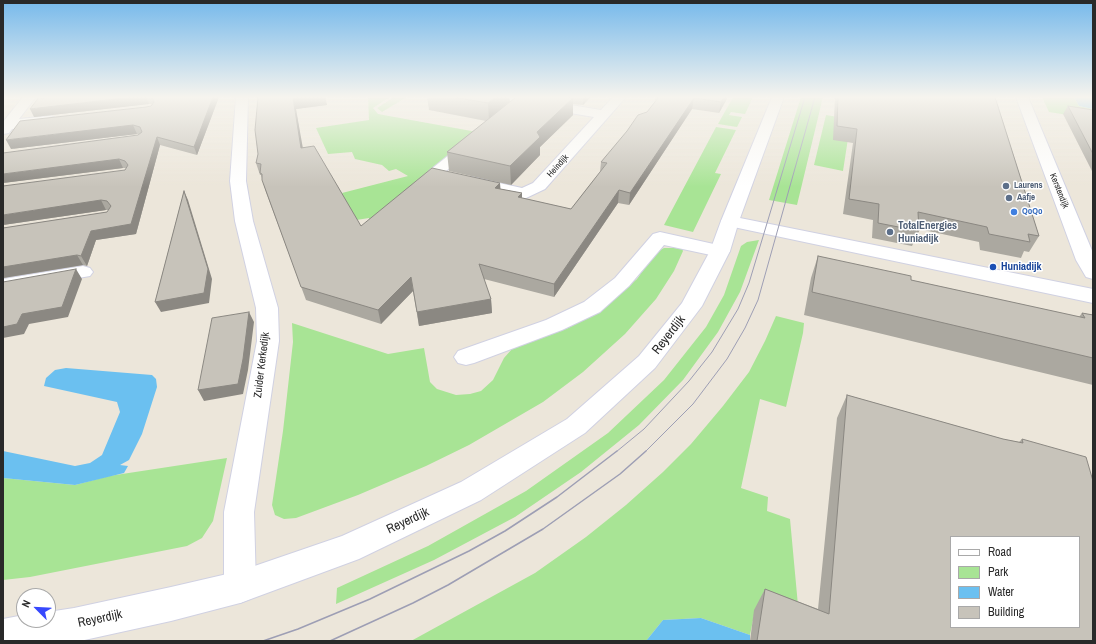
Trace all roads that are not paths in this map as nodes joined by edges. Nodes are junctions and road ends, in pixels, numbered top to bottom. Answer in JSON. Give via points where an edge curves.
{"nodes":[{"id":1,"x":241,"y":127,"type":"edge"},
{"id":2,"x":593,"y":127,"type":"edge"},
{"id":3,"x":766,"y":127,"type":"edge"},
{"id":4,"x":1033,"y":127,"type":"edge"},
{"id":5,"x":478,"y":137,"type":"edge"},
{"id":6,"x":434,"y":174,"type":"joint"},
{"id":7,"x":730,"y":220,"type":"junction"},
{"id":8,"x":720,"y":251,"type":"junction"},
{"id":9,"x":83,"y":272,"type":"dead end"},
{"id":10,"x":1093,"y":273,"type":"edge"},
{"id":11,"x":3,"y":285,"type":"edge"},
{"id":12,"x":1093,"y":296,"type":"edge"},
{"id":13,"x":466,"y":357,"type":"dead end"},
{"id":14,"x":240,"y":587,"type":"junction"},
{"id":15,"x":3,"y":636,"type":"edge"}],
"edges":[{"from":1,"to":14,"type":"street","name":"Zuider Kerkedijk","via":[[238,181],[244,221],[267,308],[268,341],[239,512]]},
{"from":2,"to":6,"type":"street","name":"Heindijk","via":[[539,186],[524,194]]},
{"from":3,"to":7,"type":"street","name":"Reyerdijk"},
{"from":4,"to":10,"type":"street","name":"Kerstendijk"},
{"from":5,"to":6,"type":"street"},
{"from":7,"to":8,"type":"street","name":"Reyerdijk"},
{"from":7,"to":12,"type":"street"},
{"from":8,"to":13,"type":"street","via":[[660,238],[622,282],[592,307],[554,325]]},
{"from":8,"to":14,"type":"street","name":"Reyerdijk","via":[[691,306],[647,362],[576,426],[471,492],[348,549]]},
{"from":9,"to":11,"type":"street"},
{"from":14,"to":15,"type":"street","name":"Reyerdijk","via":[[74,625]]}]}
